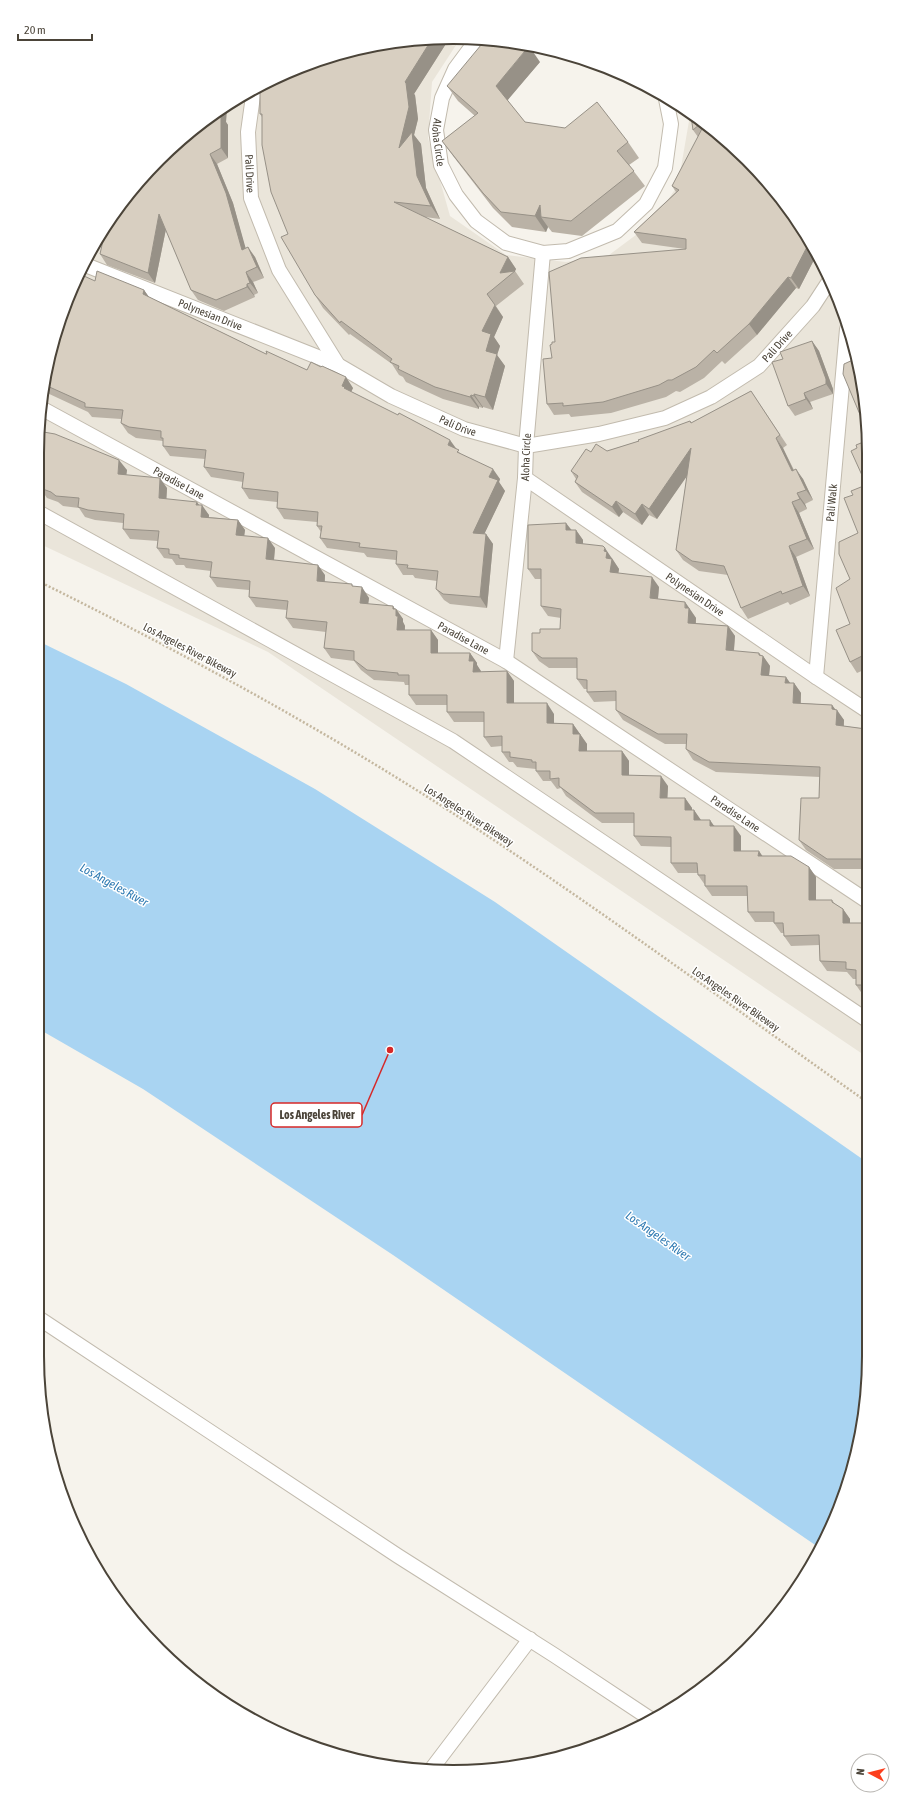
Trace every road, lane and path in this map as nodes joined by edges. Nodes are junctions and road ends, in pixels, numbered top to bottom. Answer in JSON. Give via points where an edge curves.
{"nodes":[{"id":1,"x":473,"y":45,"type":"edge"},
{"id":2,"x":253,"y":97,"type":"edge"},
{"id":3,"x":667,"y":105,"type":"edge"},
{"id":4,"x":543,"y":253,"type":"junction"},
{"id":5,"x":90,"y":264,"type":"edge"},
{"id":6,"x":826,"y":286,"type":"edge"},
{"id":7,"x":846,"y":341,"type":"edge"},
{"id":8,"x":338,"y":365,"type":"junction"},
{"id":9,"x":46,"y":411,"type":"edge"},
{"id":10,"x":526,"y":446,"type":"junction"},
{"id":11,"x":525,"y":478,"type":"junction"},
{"id":12,"x":44,"y":515,"type":"edge"},
{"id":13,"x":44,"y":584,"type":"edge"},
{"id":14,"x":506,"y":661,"type":"junction"},
{"id":15,"x":816,"y":677,"type":"junction"},
{"id":16,"x":862,"y":707,"type":"edge"},
{"id":17,"x":862,"y":898,"type":"edge"},
{"id":18,"x":862,"y":1017,"type":"edge"},
{"id":19,"x":862,"y":1098,"type":"edge"},
{"id":20,"x":44,"y":1322,"type":"edge"},
{"id":21,"x":530,"y":1639,"type":"junction"},
{"id":22,"x":646,"y":1716,"type":"edge"},
{"id":23,"x":435,"y":1764,"type":"edge"}],
"edges":[{"from":1,"to":4,"type":"lane","name":"Aloha Circle","via":[[455,69],[442,98],[436,130],[441,165],[456,195],[476,221],[506,243]]},
{"from":2,"to":8,"type":"lane","name":"Pali Drive","via":[[248,132],[251,198],[279,270]]},
{"from":3,"to":4,"type":"lane","name":"Aloha Circle","via":[[671,124],[665,168],[646,204],[617,231],[568,251]]},
{"from":4,"to":10,"type":"lane","name":"Aloha Circle"},
{"from":5,"to":8,"type":"lane","name":"Polynesian Drive"},
{"from":6,"to":10,"type":"lane","name":"Pali Drive","via":[[813,306],[759,366],[711,397],[664,418],[599,434]]},
{"from":7,"to":15,"type":"lane","name":"Pali Walk"},
{"from":8,"to":10,"type":"lane","name":"Pali Drive","via":[[391,396],[464,429]]},
{"from":9,"to":14,"type":"lane","name":"Paradise Lane"},
{"from":10,"to":11,"type":"lane","name":"Aloha Circle"},
{"from":11,"to":14,"type":"lane","name":"Aloha Circle"},
{"from":11,"to":15,"type":"lane","name":"Polynesian Drive"},
{"from":12,"to":18,"type":"lane","via":[[454,741]]},
{"from":13,"to":19,"type":"path","name":"Los Angeles River Bikeway","via":[[266,699],[425,796],[572,893]]},
{"from":14,"to":17,"type":"lane","name":"Paradise Lane"},
{"from":15,"to":16,"type":"lane","name":"Polynesian Drive"},
{"from":20,"to":21,"type":"lane"},
{"from":21,"to":22,"type":"lane"},
{"from":21,"to":23,"type":"lane"}]}
